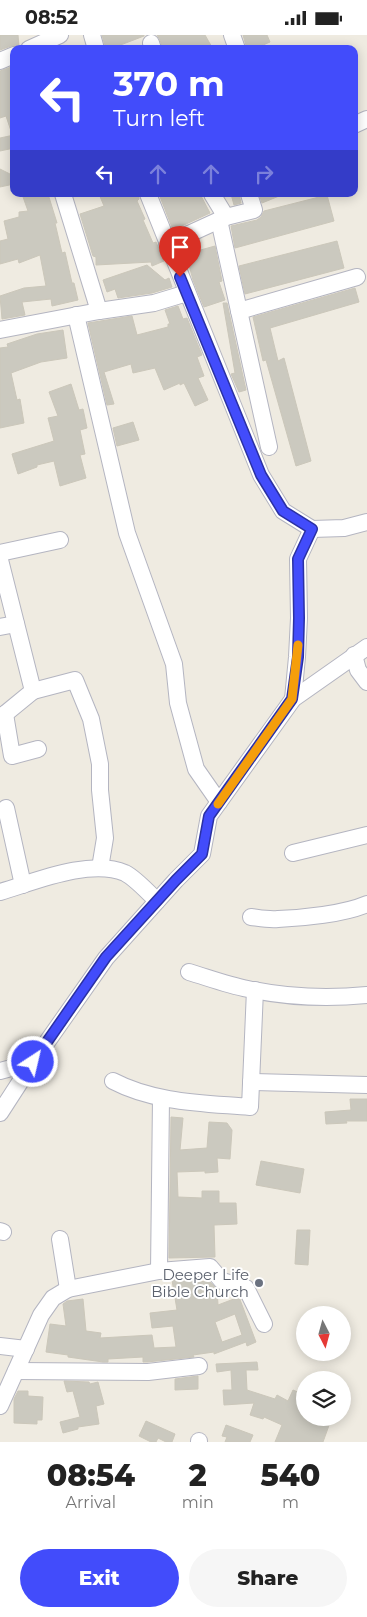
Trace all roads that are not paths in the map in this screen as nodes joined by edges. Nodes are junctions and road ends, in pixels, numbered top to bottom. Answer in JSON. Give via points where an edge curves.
{"nodes":[{"id":1,"x":60,"y":35,"type":"edge"},
{"id":2,"x":39,"y":45,"type":"edge"},
{"id":3,"x":64,"y":197,"type":"edge"},
{"id":4,"x":149,"y":197,"type":"edge"},
{"id":5,"x":213,"y":197,"type":"edge"},
{"id":6,"x":250,"y":197,"type":"edge"},
{"id":7,"x":222,"y":219,"type":"junction"},
{"id":8,"x":167,"y":244,"type":"junction"},
{"id":9,"x":357,"y":277,"type":"dead end"},
{"id":10,"x":187,"y":293,"type":"junction"},
{"id":11,"x":99,"y":311,"type":"junction"},
{"id":12,"x":239,"y":311,"type":"junction"},
{"id":13,"x":76,"y":315,"type":"junction"},
{"id":14,"x":0,"y":330,"type":"edge"},
{"id":15,"x":269,"y":447,"type":"dead end"},
{"id":16,"x":367,"y":522,"type":"edge"},
{"id":17,"x":312,"y":529,"type":"junction"},
{"id":18,"x":60,"y":540,"type":"dead end"},
{"id":19,"x":0,"y":553,"type":"edge"},
{"id":20,"x":0,"y":560,"type":"edge"},
{"id":21,"x":16,"y":624,"type":"junction"},
{"id":22,"x":0,"y":627,"type":"edge"},
{"id":23,"x":360,"y":651,"type":"edge"},
{"id":24,"x":367,"y":682,"type":"edge"},
{"id":25,"x":33,"y":691,"type":"junction"},
{"id":26,"x":292,"y":699,"type":"junction"},
{"id":27,"x":2,"y":716,"type":"edge"},
{"id":28,"x":38,"y":749,"type":"dead end"},
{"id":29,"x":219,"y":802,"type":"junction"},
{"id":30,"x":6,"y":808,"type":"dead end"},
{"id":31,"x":367,"y":835,"type":"edge"},
{"id":32,"x":293,"y":853,"type":"dead end"},
{"id":33,"x":100,"y":867,"type":"junction"},
{"id":34,"x":23,"y":885,"type":"junction"},
{"id":35,"x":0,"y":892,"type":"edge"},
{"id":36,"x":158,"y":901,"type":"junction"},
{"id":37,"x":367,"y":903,"type":"edge"},
{"id":38,"x":250,"y":917,"type":"dead end"},
{"id":39,"x":189,"y":972,"type":"dead end"},
{"id":40,"x":255,"y":990,"type":"junction"},
{"id":41,"x":367,"y":995,"type":"edge"},
{"id":42,"x":33,"y":1062,"type":"junction"},
{"id":43,"x":0,"y":1071,"type":"edge"},
{"id":44,"x":113,"y":1081,"type":"dead end"},
{"id":45,"x":251,"y":1081,"type":"junction"},
{"id":46,"x":367,"y":1085,"type":"edge"},
{"id":47,"x":161,"y":1098,"type":"junction"},
{"id":48,"x":0,"y":1113,"type":"edge"},
{"id":49,"x":60,"y":1239,"type":"dead end"},
{"id":50,"x":160,"y":1271,"type":"junction"},
{"id":51,"x":68,"y":1289,"type":"junction"},
{"id":52,"x":264,"y":1324,"type":"dead end"},
{"id":53,"x":0,"y":1346,"type":"edge"},
{"id":54,"x":26,"y":1349,"type":"junction"},
{"id":55,"x":199,"y":1366,"type":"dead end"},
{"id":56,"x":16,"y":1371,"type":"junction"},
{"id":57,"x":0,"y":1406,"type":"edge"}],
"edges":[{"from":1,"to":2,"type":"street"},
{"from":3,"to":11,"type":"street"},
{"from":4,"to":8,"type":"street"},
{"from":5,"to":7,"type":"street"},
{"from":6,"to":7,"type":"street","via":[[254,210]]},
{"from":7,"to":8,"type":"street"},
{"from":7,"to":12,"type":"street"},
{"from":8,"to":10,"type":"street"},
{"from":9,"to":12,"type":"street"},
{"from":10,"to":11,"type":"street","via":[[154,303]]},
{"from":10,"to":17,"type":"street","via":[[261,475],[283,511]]},
{"from":11,"to":13,"type":"street"},
{"from":12,"to":15,"type":"street"},
{"from":13,"to":14,"type":"street"},
{"from":13,"to":29,"type":"street","via":[[127,533],[174,664],[178,703],[196,769]]},
{"from":16,"to":17,"type":"street","via":[[344,528]]},
{"from":17,"to":26,"type":"street","via":[[298,559],[299,628]]},
{"from":18,"to":19,"type":"street"},
{"from":20,"to":21,"type":"street"},
{"from":21,"to":22,"type":"street"},
{"from":21,"to":25,"type":"street"},
{"from":23,"to":24,"type":"street","via":[[358,669]]},
{"from":23,"to":26,"type":"street"},
{"from":25,"to":27,"type":"street"},
{"from":25,"to":33,"type":"street","via":[[75,680],[91,719],[100,764],[106,838]]},
{"from":26,"to":29,"type":"street"},
{"from":27,"to":28,"type":"street","via":[[12,756]]},
{"from":29,"to":36,"type":"street","via":[[209,816],[202,854]]},
{"from":30,"to":34,"type":"street"},
{"from":31,"to":32,"type":"street"},
{"from":33,"to":34,"type":"street"},
{"from":33,"to":36,"type":"street","via":[[125,873]]},
{"from":34,"to":35,"type":"street"},
{"from":36,"to":42,"type":"street","via":[[106,957]]},
{"from":37,"to":38,"type":"street","via":[[334,913],[277,919]]},
{"from":39,"to":40,"type":"street"},
{"from":40,"to":41,"type":"street","via":[[294,996]]},
{"from":40,"to":45,"type":"street"},
{"from":42,"to":43,"type":"street"},
{"from":42,"to":48,"type":"street"},
{"from":44,"to":47,"type":"street"},
{"from":45,"to":46,"type":"street"},
{"from":45,"to":47,"type":"street","via":[[250,1107]]},
{"from":47,"to":50,"type":"street"},
{"from":49,"to":51,"type":"street"},
{"from":50,"to":51,"type":"street"},
{"from":50,"to":52,"type":"street","via":[[210,1267],[222,1281],[246,1288]]},
{"from":51,"to":54,"type":"street","via":[[53,1298]]},
{"from":53,"to":54,"type":"street"},
{"from":54,"to":56,"type":"street"},
{"from":55,"to":56,"type":"street","via":[[148,1372]]},
{"from":56,"to":57,"type":"street"}]}
